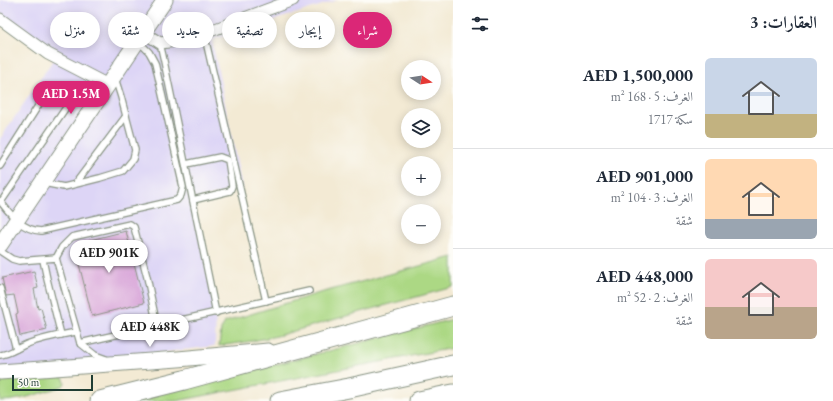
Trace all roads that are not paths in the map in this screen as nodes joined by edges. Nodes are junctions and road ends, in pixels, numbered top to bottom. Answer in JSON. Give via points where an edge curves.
{"nodes":[{"id":1,"x":293,"y":0,"type":"edge"},
{"id":2,"x":162,"y":1,"type":"edge"},
{"id":3,"x":154,"y":14,"type":"edge"},
{"id":4,"x":0,"y":19,"type":"edge"},
{"id":5,"x":214,"y":29,"type":"edge"},
{"id":6,"x":154,"y":41,"type":"edge"},
{"id":7,"x":160,"y":43,"type":"joint"},
{"id":8,"x":132,"y":48,"type":"edge"},
{"id":9,"x":147,"y":48,"type":"edge"},
{"id":10,"x":207,"y":48,"type":"edge"},
{"id":11,"x":108,"y":85,"type":"junction"},
{"id":12,"x":78,"y":90,"type":"junction"},
{"id":13,"x":126,"y":116,"type":"junction"},
{"id":14,"x":186,"y":164,"type":"junction"},
{"id":15,"x":0,"y":166,"type":"edge"},
{"id":16,"x":42,"y":183,"type":"junction"},
{"id":17,"x":75,"y":184,"type":"junction"},
{"id":18,"x":193,"y":200,"type":"junction"},
{"id":19,"x":0,"y":202,"type":"edge"},
{"id":20,"x":16,"y":221,"type":"junction"},
{"id":21,"x":0,"y":245,"type":"edge"},
{"id":22,"x":0,"y":251,"type":"edge"},
{"id":23,"x":56,"y":258,"type":"junction"},
{"id":24,"x":43,"y":260,"type":"junction"},
{"id":25,"x":0,"y":288,"type":"edge"},
{"id":26,"x":309,"y":291,"type":"dead end"},
{"id":27,"x":266,"y":301,"type":"junction"},
{"id":28,"x":453,"y":306,"type":"edge"},
{"id":29,"x":216,"y":313,"type":"junction"},
{"id":30,"x":157,"y":326,"type":"junction"},
{"id":31,"x":76,"y":332,"type":"junction"},
{"id":32,"x":61,"y":335,"type":"junction"},
{"id":33,"x":80,"y":343,"type":"junction"},
{"id":34,"x":300,"y":348,"type":"junction"},
{"id":35,"x":16,"y":349,"type":"junction"},
{"id":36,"x":0,"y":355,"type":"edge"},
{"id":37,"x":120,"y":364,"type":"junction"},
{"id":38,"x":453,"y":365,"type":"edge"},
{"id":39,"x":1,"y":371,"type":"edge"},
{"id":40,"x":453,"y":394,"type":"edge"},
{"id":41,"x":100,"y":401,"type":"edge"},
{"id":42,"x":280,"y":401,"type":"edge"},
{"id":43,"x":419,"y":401,"type":"edge"}],
"edges":[{"from":1,"to":5,"type":"street"},
{"from":2,"to":3,"type":"street"},
{"from":4,"to":11,"type":"street","via":[[48,54]]},
{"from":6,"to":7,"type":"street"},
{"from":7,"to":14,"type":"lane"},
{"from":8,"to":11,"type":"street"},
{"from":9,"to":20,"type":"lane","via":[[154,63],[183,187],[181,195],[177,200],[42,231],[33,231]]},
{"from":10,"to":27,"type":"lane"},
{"from":11,"to":12,"type":"lane"},
{"from":11,"to":13,"type":"lane"},
{"from":11,"to":16,"type":"street"},
{"from":12,"to":15,"type":"lane","via":[[66,88],[45,95]]},
{"from":12,"to":19,"type":"lane"},
{"from":13,"to":17,"type":"lane"},
{"from":13,"to":17,"type":"lane","via":[[135,150],[133,159],[123,171]]},
{"from":14,"to":18,"type":"lane"},
{"from":14,"to":18,"type":"lane","via":[[220,157],[228,160],[232,186],[230,191]]},
{"from":16,"to":17,"type":"lane","via":[[64,187]]},
{"from":16,"to":20,"type":"street"},
{"from":18,"to":29,"type":"lane"},
{"from":19,"to":20,"type":"lane"},
{"from":20,"to":21,"type":"street"},
{"from":22,"to":24,"type":"lane","via":[[19,261]]},
{"from":23,"to":24,"type":"lane"},
{"from":23,"to":30,"type":"lane","via":[[72,237],[130,224],[134,227]]},
{"from":23,"to":31,"type":"lane"},
{"from":24,"to":32,"type":"lane"},
{"from":25,"to":35,"type":"lane"},
{"from":26,"to":27,"type":"lane"},
{"from":27,"to":29,"type":"lane"},
{"from":28,"to":34,"type":"highway"},
{"from":29,"to":30,"type":"lane"},
{"from":30,"to":33,"type":"lane"},
{"from":31,"to":32,"type":"lane"},
{"from":31,"to":33,"type":"lane"},
{"from":32,"to":35,"type":"lane"},
{"from":33,"to":37,"type":"lane","via":[[94,355]]},
{"from":34,"to":37,"type":"street"},
{"from":34,"to":41,"type":"highway"},
{"from":35,"to":36,"type":"lane","via":[[6,355]]},
{"from":37,"to":39,"type":"street"},
{"from":38,"to":42,"type":"highway"},
{"from":40,"to":43,"type":"highway"}]}
